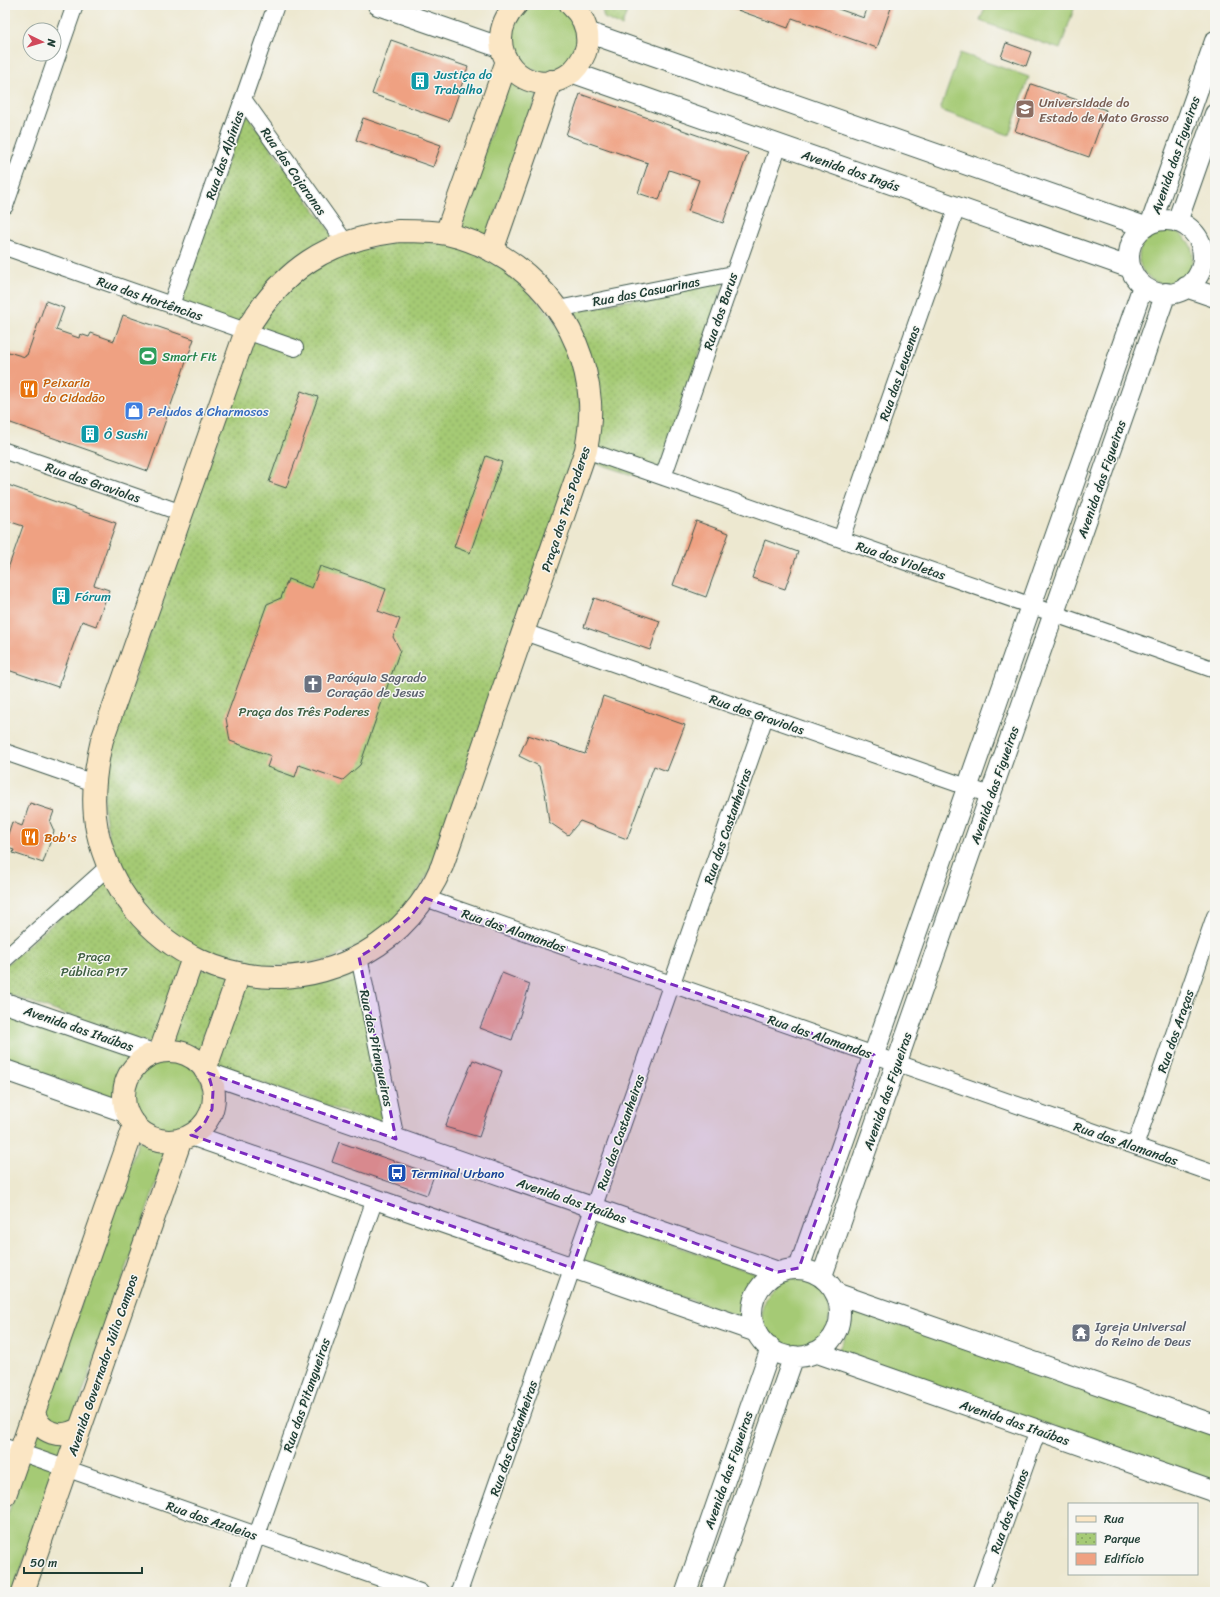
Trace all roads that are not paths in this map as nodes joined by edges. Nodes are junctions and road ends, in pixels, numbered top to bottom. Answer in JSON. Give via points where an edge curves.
{"nodes":[{"id":1,"x":75,"y":5,"type":"edge"},
{"id":2,"x":276,"y":5,"type":"edge"},
{"id":3,"x":378,"y":5,"type":"edge"},
{"id":4,"x":513,"y":6,"type":"edge"},
{"id":5,"x":575,"y":7,"type":"edge"},
{"id":6,"x":587,"y":32,"type":"junction"},
{"id":7,"x":1215,"y":41,"type":"edge"},
{"id":8,"x":504,"y":55,"type":"junction"},
{"id":9,"x":571,"y":72,"type":"junction"},
{"id":10,"x":551,"y":82,"type":"junction"},
{"id":11,"x":243,"y":99,"type":"junction"},
{"id":12,"x":1215,"y":114,"type":"edge"},
{"id":13,"x":779,"y":145,"type":"junction"},
{"id":14,"x":5,"y":206,"type":"edge"},
{"id":15,"x":957,"y":207,"type":"junction"},
{"id":16,"x":1177,"y":222,"type":"junction"},
{"id":17,"x":1148,"y":225,"type":"junction"},
{"id":18,"x":446,"y":234,"type":"junction"},
{"id":19,"x":345,"y":242,"type":"junction"},
{"id":20,"x":5,"y":247,"type":"edge"},
{"id":21,"x":1208,"y":249,"type":"edge"},
{"id":22,"x":492,"y":251,"type":"junction"},
{"id":23,"x":1131,"y":268,"type":"junction"},
{"id":24,"x":733,"y":274,"type":"junction"},
{"id":25,"x":1143,"y":286,"type":"junction"},
{"id":26,"x":1186,"y":287,"type":"junction"},
{"id":27,"x":1166,"y":293,"type":"junction"},
{"id":28,"x":1215,"y":297,"type":"edge"},
{"id":29,"x":171,"y":305,"type":"junction"},
{"id":30,"x":558,"y":309,"type":"junction"},
{"id":31,"x":246,"y":332,"type":"junction"},
{"id":32,"x":295,"y":348,"type":"dead end"},
{"id":33,"x":586,"y":450,"type":"junction"},
{"id":34,"x":5,"y":451,"type":"edge"},
{"id":35,"x":663,"y":477,"type":"junction"},
{"id":36,"x":182,"y":513,"type":"junction"},
{"id":37,"x":841,"y":539,"type":"junction"},
{"id":38,"x":1031,"y":606,"type":"junction"},
{"id":39,"x":1054,"y":614,"type":"junction"},
{"id":40,"x":524,"y":632,"type":"junction"},
{"id":41,"x":1215,"y":670,"type":"edge"},
{"id":42,"x":765,"y":717,"type":"junction"},
{"id":43,"x":5,"y":752,"type":"edge"},
{"id":44,"x":94,"y":783,"type":"junction"},
{"id":45,"x":968,"y":788,"type":"junction"},
{"id":46,"x":990,"y":795,"type":"junction"},
{"id":47,"x":108,"y":866,"type":"junction"},
{"id":48,"x":425,"y":898,"type":"junction"},
{"id":49,"x":1215,"y":916,"type":"edge"},
{"id":50,"x":359,"y":957,"type":"junction"},
{"id":51,"x":193,"y":958,"type":"junction"},
{"id":52,"x":5,"y":959,"type":"edge"},
{"id":53,"x":239,"y":974,"type":"junction"},
{"id":54,"x":671,"y":985,"type":"junction"},
{"id":55,"x":5,"y":1003,"type":"edge"},
{"id":56,"x":157,"y":1053,"type":"junction"},
{"id":57,"x":874,"y":1055,"type":"junction"},
{"id":58,"x":896,"y":1063,"type":"junction"},
{"id":59,"x":5,"y":1070,"type":"edge"},
{"id":60,"x":206,"y":1072,"type":"junction"},
{"id":61,"x":131,"y":1118,"type":"junction"},
{"id":62,"x":186,"y":1137,"type":"junction"},
{"id":63,"x":396,"y":1139,"type":"junction"},
{"id":64,"x":1134,"y":1146,"type":"junction"},
{"id":65,"x":1215,"y":1174,"type":"edge"},
{"id":66,"x":375,"y":1199,"type":"junction"},
{"id":67,"x":593,"y":1208,"type":"junction"},
{"id":68,"x":572,"y":1268,"type":"junction"},
{"id":69,"x":799,"y":1268,"type":"junction"},
{"id":70,"x":778,"y":1272,"type":"junction"},
{"id":71,"x":822,"y":1276,"type":"junction"},
{"id":72,"x":835,"y":1292,"type":"junction"},
{"id":73,"x":757,"y":1332,"type":"junction"},
{"id":74,"x":771,"y":1348,"type":"junction"},
{"id":75,"x":815,"y":1352,"type":"junction"},
{"id":76,"x":794,"y":1356,"type":"junction"},
{"id":77,"x":34,"y":1412,"type":"junction"},
{"id":78,"x":1215,"y":1425,"type":"edge"},
{"id":79,"x":80,"y":1428,"type":"junction"},
{"id":80,"x":1038,"y":1430,"type":"junction"},
{"id":81,"x":12,"y":1450,"type":"edge"},
{"id":82,"x":66,"y":1468,"type":"junction"},
{"id":83,"x":1215,"y":1492,"type":"edge"},
{"id":84,"x":5,"y":1495,"type":"edge"},
{"id":85,"x":257,"y":1535,"type":"junction"},
{"id":86,"x":23,"y":1592,"type":"edge"},
{"id":87,"x":237,"y":1592,"type":"edge"},
{"id":88,"x":420,"y":1592,"type":"edge"},
{"id":89,"x":459,"y":1592,"type":"edge"},
{"id":90,"x":686,"y":1592,"type":"edge"},
{"id":91,"x":712,"y":1592,"type":"edge"},
{"id":92,"x":980,"y":1592,"type":"edge"}],
"edges":[{"from":1,"to":14,"type":"street"},
{"from":2,"to":11,"type":"street","name":"Rua das Alpínias"},
{"from":3,"to":8,"type":"street"},
{"from":4,"to":8,"type":"main road","via":[[502,28]]},
{"from":5,"to":6,"type":"main road"},
{"from":6,"to":9,"type":"main road","via":[[584,55]]},
{"from":6,"to":17,"type":"street"},
{"from":7,"to":17,"type":"street","name":"Avenida das Figueiras"},
{"from":8,"to":10,"type":"main road","via":[[515,71],[526,78]]},
{"from":8,"to":18,"type":"main road"},
{"from":9,"to":10,"type":"main road"},
{"from":9,"to":13,"type":"street","name":"Avenida dos Ingás"},
{"from":10,"to":22,"type":"main road"},
{"from":11,"to":19,"type":"street","name":"Rua das Cajaranas"},
{"from":11,"to":29,"type":"street","name":"Rua das Alpínias"},
{"from":12,"to":16,"type":"street","name":"Avenida das Figueiras"},
{"from":13,"to":15,"type":"street","name":"Avenida dos Ingás"},
{"from":13,"to":24,"type":"street","name":"Rua dos Barus"},
{"from":15,"to":23,"type":"street","name":"Avenida dos Ingás"},
{"from":15,"to":37,"type":"street","name":"Rua das Leucenas"},
{"from":16,"to":17,"type":"street","name":"Avenida das Figueiras","via":[[1160,220]]},
{"from":16,"to":21,"type":"street","name":"Avenida das Figueiras","via":[[1187,227]]},
{"from":17,"to":23,"type":"street","name":"Avenida das Figueiras","via":[[1136,235],[1131,244]]},
{"from":18,"to":19,"type":"main road","name":"Praça dos Três Poderes","via":[[398,231]]},
{"from":18,"to":22,"type":"main road","name":"Praça dos Três Poderes"},
{"from":19,"to":31,"type":"main road","name":"Praça dos Três Poderes","via":[[330,248],[291,274],[259,310]]},
{"from":20,"to":29,"type":"street","name":"Rua das Hortências"},
{"from":21,"to":26,"type":"street","name":"Avenida das Figueiras","via":[[1200,270]]},
{"from":22,"to":30,"type":"main road","name":"Praça dos Três Poderes","via":[[530,276]]},
{"from":23,"to":25,"type":"street","name":"Avenida das Figueiras"},
{"from":24,"to":30,"type":"street","name":"Rua das Casuarinas"},
{"from":24,"to":35,"type":"street","name":"Rua dos Barus"},
{"from":25,"to":27,"type":"street","via":[[1153,292]]},
{"from":25,"to":38,"type":"street","name":"Avenida das Figueiras"},
{"from":26,"to":27,"type":"street"},
{"from":26,"to":28,"type":"street"},
{"from":27,"to":39,"type":"street","name":"Avenida das Figueiras"},
{"from":29,"to":31,"type":"street","name":"Rua das Hortências"},
{"from":30,"to":33,"type":"main road","name":"Praça dos Três Poderes","via":[[572,334],[587,379],[590,426]]},
{"from":31,"to":32,"type":"street","name":"Rua das Hortências"},
{"from":31,"to":36,"type":"main road","name":"Praça dos Três Poderes"},
{"from":33,"to":35,"type":"street","name":"Rua das Violetas"},
{"from":33,"to":40,"type":"main road","name":"Praça dos Três Poderes"},
{"from":34,"to":36,"type":"street","name":"Rua das Graviolas"},
{"from":35,"to":37,"type":"street","name":"Rua das Violetas"},
{"from":36,"to":44,"type":"main road","name":"Praça dos Três Poderes","via":[[102,740]]},
{"from":37,"to":38,"type":"street","name":"Rua das Violetas"},
{"from":38,"to":39,"type":"street","name":"Rua das Violetas"},
{"from":38,"to":45,"type":"street","name":"Avenida das Figueiras"},
{"from":39,"to":41,"type":"street","name":"Rua das Violetas"},
{"from":39,"to":46,"type":"street","name":"Avenida das Figueiras"},
{"from":40,"to":42,"type":"street","name":"Rua das Graviolas"},
{"from":40,"to":48,"type":"main road","name":"Praça dos Três Poderes","via":[[442,866]]},
{"from":42,"to":45,"type":"street","name":"Rua das Graviolas"},
{"from":42,"to":54,"type":"street","name":"Rua das Castanheiras"},
{"from":43,"to":44,"type":"street"},
{"from":44,"to":47,"type":"main road","name":"Praça dos Três Poderes","via":[[97,828]]},
{"from":45,"to":46,"type":"street","name":"Rua das Graviolas"},
{"from":45,"to":57,"type":"street","name":"Avenida das Figueiras"},
{"from":46,"to":58,"type":"street","name":"Avenida das Figueiras"},
{"from":47,"to":51,"type":"main road","name":"Praça dos Três Poderes","via":[[137,914],[154,931]]},
{"from":47,"to":52,"type":"street"},
{"from":48,"to":50,"type":"main road","name":"Praça dos Três Poderes","via":[[393,934]]},
{"from":48,"to":54,"type":"street","name":"Rua das Alamandas"},
{"from":49,"to":64,"type":"street","name":"Rua dos Araças"},
{"from":50,"to":53,"type":"main road","name":"Praça dos Três Poderes","via":[[331,969],[308,974],[261,977]]},
{"from":50,"to":63,"type":"street","name":"Rua das Pitangueiras"},
{"from":51,"to":53,"type":"main road","name":"Praça dos Três Poderes"},
{"from":51,"to":56,"type":"main road"},
{"from":53,"to":60,"type":"main road"},
{"from":54,"to":57,"type":"street","name":"Rua das Alamandas"},
{"from":54,"to":67,"type":"street","name":"Rua das Castanheiras"},
{"from":55,"to":56,"type":"street","name":"Avenida das Itaúbas"},
{"from":56,"to":60,"type":"main road","via":[[173,1051],[186,1054],[197,1061]]},
{"from":56,"to":61,"type":"main road","via":[[141,1061],[130,1075],[125,1100]]},
{"from":57,"to":58,"type":"street","name":"Rua das Alamandas"},
{"from":57,"to":69,"type":"street","name":"Avenida das Figueiras"},
{"from":58,"to":64,"type":"street","name":"Rua das Alamandas"},
{"from":58,"to":71,"type":"street","name":"Avenida das Figueiras"},
{"from":59,"to":61,"type":"street"},
{"from":60,"to":62,"type":"main road","name":"Avenida Governador Júlio Campos","via":[[213,1091],[212,1109],[204,1124]]},
{"from":60,"to":63,"type":"street","name":"Avenida das Itaúbas"},
{"from":61,"to":62,"type":"main road","via":[[141,1131],[156,1139]]},
{"from":61,"to":77,"type":"main road"},
{"from":62,"to":66,"type":"street"},
{"from":62,"to":79,"type":"main road","name":"Avenida Governador Júlio Campos"},
{"from":63,"to":67,"type":"street","name":"Avenida das Itaúbas"},
{"from":64,"to":65,"type":"street","name":"Rua das Alamandas"},
{"from":66,"to":68,"type":"street"},
{"from":66,"to":85,"type":"street","name":"Rua das Pitangueiras"},
{"from":67,"to":68,"type":"street","name":"Rua das Castanheiras"},
{"from":67,"to":70,"type":"street","name":"Avenida das Itaúbas"},
{"from":68,"to":73,"type":"street"},
{"from":68,"to":89,"type":"street","name":"Rua das Castanheiras"},
{"from":69,"to":70,"type":"street"},
{"from":69,"to":71,"type":"street"},
{"from":70,"to":73,"type":"street","via":[[768,1278],[756,1296],[752,1317]]},
{"from":71,"to":72,"type":"street","via":[[832,1285]]},
{"from":72,"to":75,"type":"street","via":[[840,1308],[836,1332],[830,1342]]},
{"from":72,"to":78,"type":"street"},
{"from":73,"to":74,"type":"street"},
{"from":74,"to":76,"type":"street","via":[[786,1356]]},
{"from":74,"to":90,"type":"street","name":"Avenida das Figueiras"},
{"from":75,"to":76,"type":"street"},
{"from":75,"to":80,"type":"street","name":"Avenida das Itaúbas"},
{"from":76,"to":91,"type":"street","name":"Avenida das Figueiras"},
{"from":77,"to":79,"type":"main road","via":[[39,1424],[53,1434],[70,1434]]},
{"from":77,"to":81,"type":"main road"},
{"from":79,"to":82,"type":"main road","name":"Avenida Governador Júlio Campos"},
{"from":80,"to":83,"type":"street","name":"Avenida das Itaúbas"},
{"from":80,"to":92,"type":"street","name":"Rua dos Álamos"},
{"from":81,"to":82,"type":"street","name":"Rua das Azaleias"},
{"from":81,"to":84,"type":"main road"},
{"from":82,"to":85,"type":"street","name":"Rua das Azaleias"},
{"from":82,"to":86,"type":"main road","name":"Avenida Governador Júlio Campos"},
{"from":85,"to":87,"type":"street","name":"Rua das Pitangueiras"},
{"from":85,"to":88,"type":"street","name":"Rua das Azaleias"}]}
